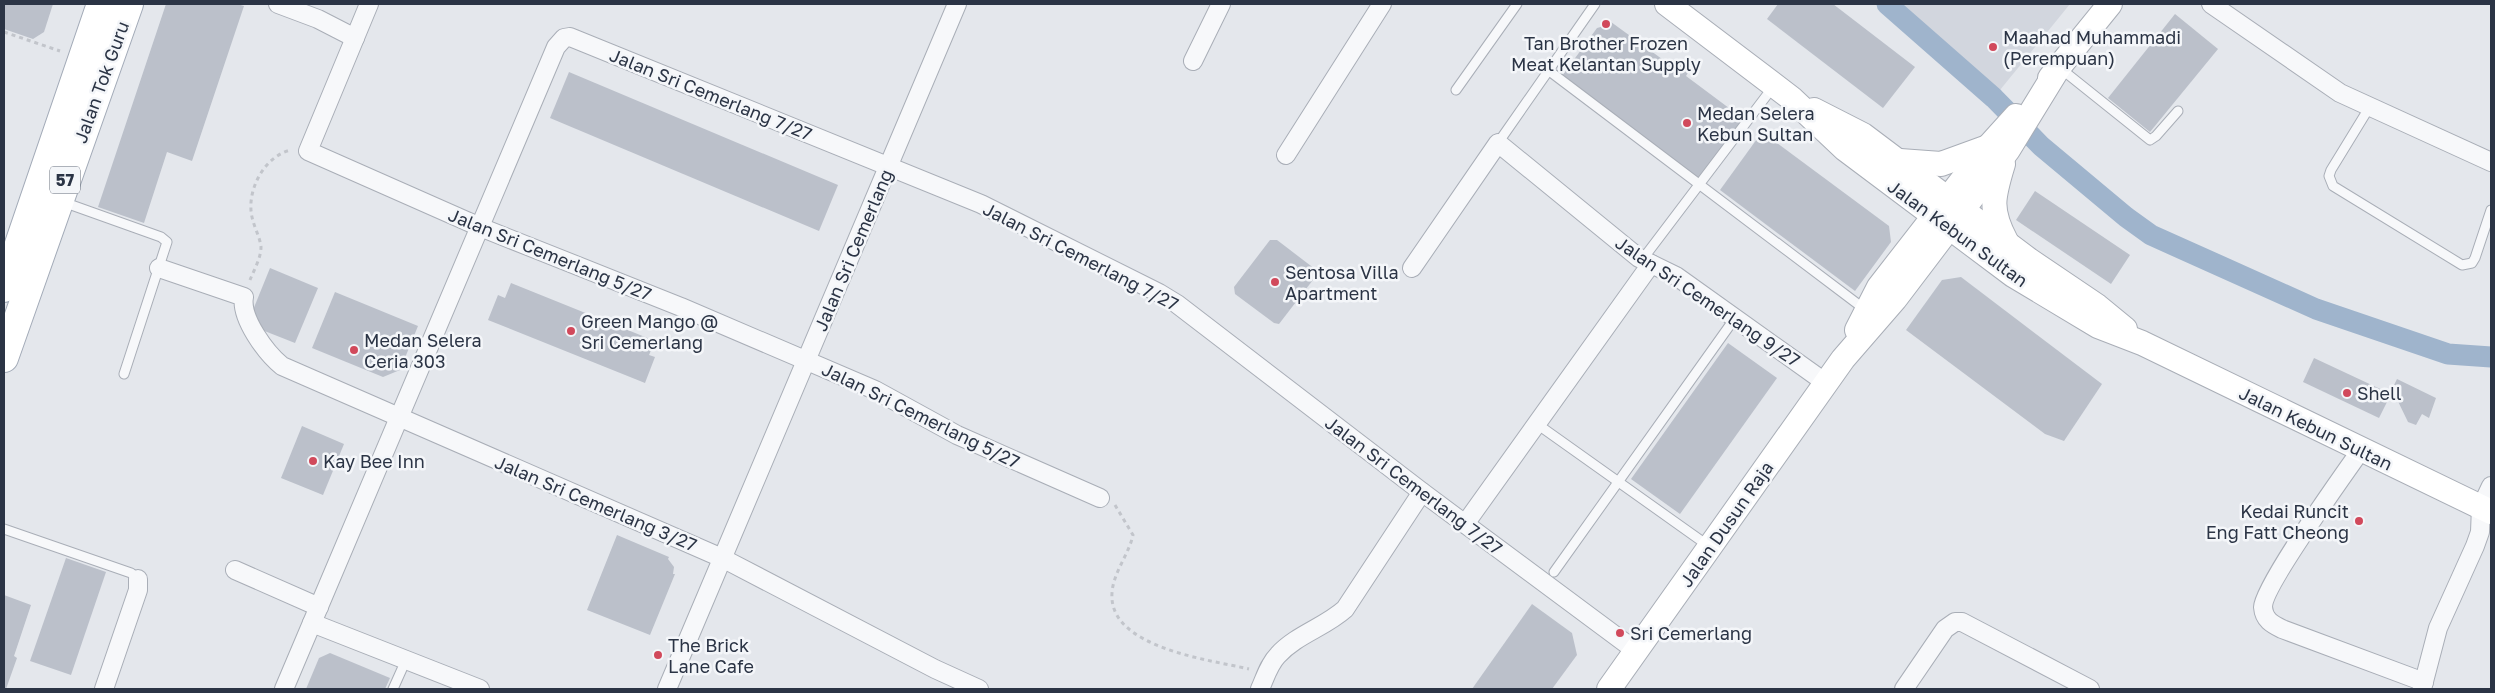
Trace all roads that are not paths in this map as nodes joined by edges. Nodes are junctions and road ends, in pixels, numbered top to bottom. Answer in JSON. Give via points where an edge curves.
{"nodes":[{"id":1,"x":101,"y":4,"type":"edge"},
{"id":2,"x":129,"y":4,"type":"edge"},
{"id":3,"x":278,"y":4,"type":"edge"},
{"id":4,"x":369,"y":4,"type":"edge"},
{"id":5,"x":957,"y":4,"type":"edge"},
{"id":6,"x":1221,"y":4,"type":"edge"},
{"id":7,"x":1382,"y":4,"type":"edge"},
{"id":8,"x":1518,"y":4,"type":"edge"},
{"id":9,"x":1595,"y":4,"type":"edge"},
{"id":10,"x":1667,"y":4,"type":"edge"},
{"id":11,"x":2110,"y":4,"type":"edge"},
{"id":12,"x":2211,"y":4,"type":"edge"},
{"id":13,"x":355,"y":38,"type":"junction"},
{"id":14,"x":1193,"y":62,"type":"dead end"},
{"id":15,"x":2060,"y":68,"type":"junction"},
{"id":16,"x":1548,"y":70,"type":"junction"},
{"id":17,"x":1456,"y":90,"type":"dead end"},
{"id":18,"x":1782,"y":92,"type":"junction"},
{"id":19,"x":2369,"y":108,"type":"junction"},
{"id":20,"x":2178,"y":111,"type":"dead end"},
{"id":21,"x":1498,"y":143,"type":"junction"},
{"id":22,"x":2001,"y":144,"type":"junction"},
{"id":23,"x":1286,"y":155,"type":"dead end"},
{"id":24,"x":1898,"y":161,"type":"junction"},
{"id":25,"x":2491,"y":162,"type":"edge"},
{"id":26,"x":888,"y":166,"type":"junction"},
{"id":27,"x":1700,"y":185,"type":"junction"},
{"id":28,"x":58,"y":200,"type":"junction"},
{"id":29,"x":2491,"y":210,"type":"edge"},
{"id":30,"x":1948,"y":213,"type":"junction"},
{"id":31,"x":480,"y":227,"type":"junction"},
{"id":32,"x":2007,"y":243,"type":"junction"},
{"id":33,"x":1647,"y":262,"type":"junction"},
{"id":34,"x":159,"y":268,"type":"junction"},
{"id":35,"x":1412,"y":268,"type":"dead end"},
{"id":36,"x":4,"y":288,"type":"edge"},
{"id":37,"x":1867,"y":311,"type":"junction"},
{"id":38,"x":1735,"y":318,"type":"junction"},
{"id":39,"x":2142,"y":343,"type":"junction"},
{"id":40,"x":4,"y":358,"type":"edge"},
{"id":41,"x":1843,"y":359,"type":"junction"},
{"id":42,"x":806,"y":360,"type":"junction"},
{"id":43,"x":124,"y":374,"type":"dead end"},
{"id":44,"x":1826,"y":382,"type":"junction"},
{"id":45,"x":399,"y":418,"type":"junction"},
{"id":46,"x":1537,"y":424,"type":"junction"},
{"id":47,"x":2361,"y":450,"type":"junction"},
{"id":48,"x":1618,"y":482,"type":"junction"},
{"id":49,"x":1422,"y":492,"type":"junction"},
{"id":50,"x":1100,"y":498,"type":"road end"},
{"id":51,"x":2488,"y":502,"type":"edge"},
{"id":52,"x":1465,"y":524,"type":"junction"},
{"id":53,"x":4,"y":529,"type":"edge"},
{"id":54,"x":1710,"y":547,"type":"junction"},
{"id":55,"x":722,"y":558,"type":"junction"},
{"id":56,"x":235,"y":570,"type":"dead end"},
{"id":57,"x":1554,"y":572,"type":"dead end"},
{"id":58,"x":138,"y":579,"type":"joint"},
{"id":59,"x":315,"y":615,"type":"junction"},
{"id":60,"x":1636,"y":651,"type":"junction"},
{"id":61,"x":406,"y":660,"type":"junction"},
{"id":62,"x":2423,"y":686,"type":"edge"},
{"id":63,"x":104,"y":689,"type":"edge"},
{"id":64,"x":284,"y":689,"type":"edge"},
{"id":65,"x":393,"y":689,"type":"edge"},
{"id":66,"x":480,"y":689,"type":"edge"},
{"id":67,"x":667,"y":689,"type":"edge"},
{"id":68,"x":979,"y":689,"type":"edge"},
{"id":69,"x":1260,"y":689,"type":"edge"},
{"id":70,"x":1609,"y":689,"type":"edge"},
{"id":71,"x":1904,"y":689,"type":"edge"},
{"id":72,"x":2090,"y":689,"type":"edge"}],
"edges":[{"from":1,"to":36,"type":"main road","name":"Jalan Tok Guru","number":"57"},
{"from":2,"to":28,"type":"main road","name":"Jalan Tok Guru","number":"57"},
{"from":3,"to":13,"type":"street"},
{"from":4,"to":13,"type":"street"},
{"from":5,"to":26,"type":"street","name":"Jalan Sri Cemerlang"},
{"from":6,"to":14,"type":"street"},
{"from":7,"to":23,"type":"street"},
{"from":8,"to":17,"type":"lane"},
{"from":9,"to":16,"type":"lane"},
{"from":10,"to":18,"type":"main road","name":"Jalan Kebun Sultan"},
{"from":11,"to":15,"type":"main road"},
{"from":12,"to":19,"type":"street","via":[[2340,93]]},
{"from":13,"to":31,"type":"street","name":"Jalan Sri Cemerlang 5/27","via":[[308,151]]},
{"from":15,"to":20,"type":"lane","via":[[2150,140]]},
{"from":15,"to":22,"type":"main road"},
{"from":16,"to":21,"type":"lane"},
{"from":16,"to":27,"type":"lane"},
{"from":18,"to":24,"type":"main road","name":"Jalan Kebun Sultan","via":[[1863,135]]},
{"from":18,"to":27,"type":"lane"},
{"from":18,"to":30,"type":"main road","name":"Jalan Kebun Sultan","via":[[1844,149]]},
{"from":19,"to":25,"type":"street"},
{"from":19,"to":29,"type":"lane","via":[[2331,170],[2329,176],[2333,186],[2462,265],[2472,263],[2475,258]]},
{"from":21,"to":33,"type":"street","name":"Jalan Sri Cemerlang 9/27"},
{"from":21,"to":35,"type":"street"},
{"from":22,"to":24,"type":"main road","via":[[1941,164]]},
{"from":22,"to":30,"type":"main road"},
{"from":22,"to":32,"type":"main road","via":[[1994,203],[1996,219]]},
{"from":24,"to":30,"type":"main road","name":"Jalan Kebun Sultan"},
{"from":26,"to":31,"type":"street","name":"Jalan Sri Cemerlang 7/27","via":[[576,38],[564,38],[556,47]]},
{"from":26,"to":42,"type":"street","name":"Jalan Sri Cemerlang"},
{"from":26,"to":49,"type":"street","name":"Jalan Sri Cemerlang 7/27","via":[[981,204],[1177,304]]},
{"from":27,"to":33,"type":"lane"},
{"from":27,"to":37,"type":"lane"},
{"from":28,"to":34,"type":"lane","via":[[164,238],[167,245]]},
{"from":28,"to":40,"type":"main road","name":"Jalan Tok Guru","number":"57"},
{"from":30,"to":32,"type":"main road","name":"Jalan Kebun Sultan"},
{"from":30,"to":37,"type":"main road","name":"Jalan Dusun Raja","via":[[1879,287]]},
{"from":30,"to":39,"type":"main road","name":"Jalan Kebun Sultan","via":[[2013,275],[2098,326]]},
{"from":30,"to":41,"type":"main road","name":"Jalan Dusun Raja","via":[[1895,299]]},
{"from":31,"to":42,"type":"street","name":"Jalan Sri Cemerlang 5/27"},
{"from":31,"to":45,"type":"street"},
{"from":32,"to":39,"type":"main road","name":"Jalan Kebun Sultan","via":[[2097,306]]},
{"from":33,"to":38,"type":"street","name":"Jalan Sri Cemerlang 9/27","via":[[1676,276]]},
{"from":33,"to":46,"type":"street"},
{"from":34,"to":43,"type":"lane"},
{"from":34,"to":45,"type":"street","name":"Jalan Sri Cemerlang 3/27","via":[[244,297],[244,311],[263,347],[282,366]]},
{"from":37,"to":41,"type":"main road","name":"Jalan Dusun Raja"},
{"from":38,"to":44,"type":"street","name":"Jalan Sri Cemerlang 9/27"},
{"from":38,"to":48,"type":"lane"},
{"from":39,"to":47,"type":"main road","name":"Jalan Kebun Sultan"},
{"from":41,"to":44,"type":"main road","name":"Jalan Dusun Raja"},
{"from":42,"to":50,"type":"street","name":"Jalan Sri Cemerlang 5/27","via":[[875,390],[957,435]]},
{"from":42,"to":55,"type":"street","name":"Jalan Sri Cemerlang"},
{"from":44,"to":54,"type":"main road","name":"Jalan Dusun Raja"},
{"from":45,"to":55,"type":"street","name":"Jalan Sri Cemerlang 3/27"},
{"from":45,"to":59,"type":"street"},
{"from":46,"to":48,"type":"lane"},
{"from":46,"to":52,"type":"street"},
{"from":47,"to":51,"type":"main road","name":"Jalan Kebun Sultan"},
{"from":47,"to":62,"type":"street","via":[[2274,580],[2263,605],[2264,614],[2270,623],[2282,629]]},
{"from":48,"to":54,"type":"lane"},
{"from":48,"to":57,"type":"lane"},
{"from":49,"to":52,"type":"street","name":"Jalan Sri Cemerlang 7/27"},
{"from":49,"to":69,"type":"street","via":[[1345,609],[1277,656]]},
{"from":51,"to":62,"type":"street","via":[[2480,532],[2438,628]]},
{"from":52,"to":60,"type":"street","name":"Jalan Sri Cemerlang 7/27"},
{"from":53,"to":58,"type":"lane","via":[[131,573]]},
{"from":54,"to":60,"type":"main road","name":"Jalan Dusun Raja"},
{"from":55,"to":67,"type":"street","name":"Jalan Sri Cemerlang"},
{"from":55,"to":68,"type":"street","name":"Jalan Sri Cemerlang 3/27"},
{"from":56,"to":59,"type":"street"},
{"from":58,"to":63,"type":"street","via":[[138,590]]},
{"from":59,"to":61,"type":"street"},
{"from":59,"to":64,"type":"street"},
{"from":60,"to":70,"type":"main road","name":"Jalan Dusun Raja"},
{"from":61,"to":65,"type":"lane"},
{"from":61,"to":66,"type":"street"},
{"from":71,"to":72,"type":"street","via":[[1945,629],[1955,622],[1969,624]]}]}
